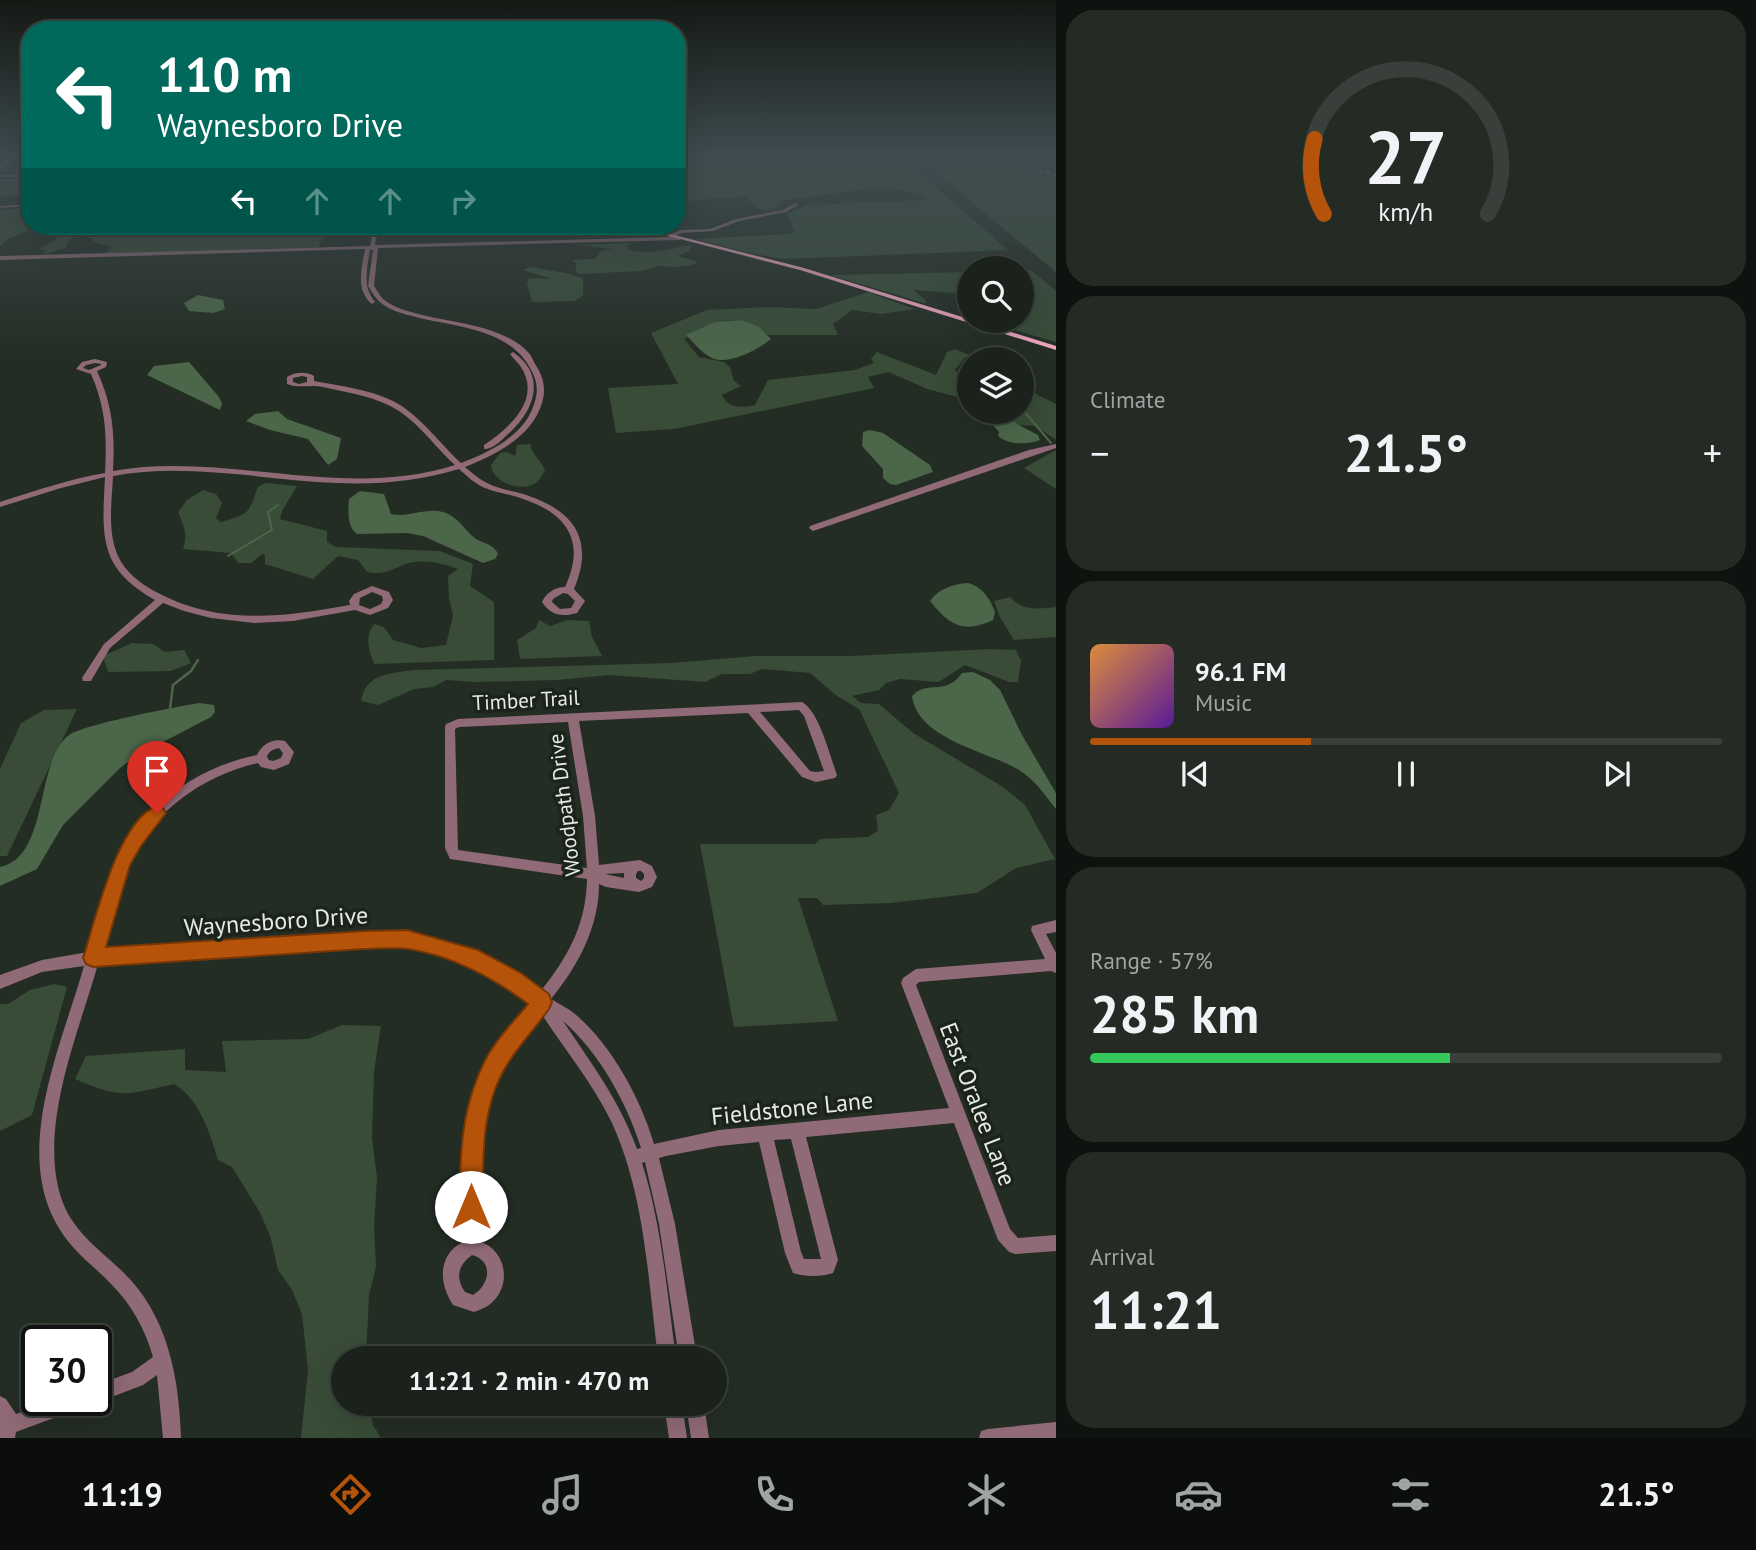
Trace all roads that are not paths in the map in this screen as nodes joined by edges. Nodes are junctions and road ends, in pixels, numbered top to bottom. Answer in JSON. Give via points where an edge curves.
{"nodes":[{"id":1,"x":729,"y":224,"type":"edge"},
{"id":2,"x":686,"y":232,"type":"edge"},
{"id":3,"x":374,"y":235,"type":"edge"},
{"id":4,"x":667,"y":235,"type":"edge"},
{"id":5,"x":671,"y":236,"type":"joint"},
{"id":6,"x":680,"y":238,"type":"junction"},
{"id":7,"x":372,"y":249,"type":"junction"},
{"id":8,"x":0,"y":258,"type":"edge"},
{"id":9,"x":1056,"y":348,"type":"edge"},
{"id":10,"x":94,"y":372,"type":"dead end"},
{"id":11,"x":310,"y":382,"type":"dead end"},
{"id":12,"x":1056,"y":446,"type":"edge"},
{"id":13,"x":457,"y":463,"type":"junction"},
{"id":14,"x":108,"y":470,"type":"junction"},
{"id":15,"x":0,"y":498,"type":"edge"},
{"id":16,"x":0,"y":505,"type":"edge"},
{"id":17,"x":813,"y":528,"type":"dead end"},
{"id":18,"x":568,"y":591,"type":"dead end"},
{"id":19,"x":162,"y":599,"type":"junction"},
{"id":20,"x":355,"y":607,"type":"dead end"},
{"id":21,"x":87,"y":678,"type":"dead end"},
{"id":22,"x":750,"y":708,"type":"junction"},
{"id":23,"x":573,"y":717,"type":"junction"},
{"id":24,"x":261,"y":758,"type":"dead end"},
{"id":25,"x":593,"y":874,"type":"junction"},
{"id":26,"x":1056,"y":926,"type":"edge"},
{"id":27,"x":93,"y":958,"type":"junction"},
{"id":28,"x":1055,"y":965,"type":"edge"},
{"id":29,"x":0,"y":982,"type":"edge"},
{"id":30,"x":542,"y":1002,"type":"junction"},
{"id":31,"x":957,"y":1115,"type":"junction"},
{"id":32,"x":797,"y":1131,"type":"junction"},
{"id":33,"x":765,"y":1134,"type":"junction"},
{"id":34,"x":650,"y":1152,"type":"junction"},
{"id":35,"x":632,"y":1158,"type":"junction"},
{"id":36,"x":1056,"y":1243,"type":"edge"},
{"id":37,"x":471,"y":1247,"type":"dead end"},
{"id":38,"x":665,"y":1346,"type":"edge"},
{"id":39,"x":686,"y":1346,"type":"edge"},
{"id":40,"x":163,"y":1361,"type":"junction"},
{"id":41,"x":112,"y":1388,"type":"edge"},
{"id":42,"x":0,"y":1405,"type":"edge"},
{"id":43,"x":44,"y":1416,"type":"edge"},
{"id":44,"x":675,"y":1416,"type":"edge"},
{"id":45,"x":697,"y":1416,"type":"edge"},
{"id":46,"x":1056,"y":1431,"type":"edge"},
{"id":47,"x":7,"y":1432,"type":"edge"},
{"id":48,"x":172,"y":1438,"type":"edge"},
{"id":49,"x":678,"y":1438,"type":"edge"},
{"id":50,"x":700,"y":1438,"type":"edge"},
{"id":51,"x":988,"y":1438,"type":"edge"}],
"edges":[{"from":1,"to":2,"type":"street"},
{"from":3,"to":7,"type":"street"},
{"from":4,"to":5,"type":"main road"},
{"from":5,"to":6,"type":"main road"},
{"from":6,"to":7,"type":"street"},
{"from":6,"to":9,"type":"main road","via":[[802,269]]},
{"from":7,"to":8,"type":"street"},
{"from":7,"to":13,"type":"street","via":[[370,282],[375,296],[392,308],[477,328],[526,356],[538,406],[521,430],[491,452]]},
{"from":10,"to":14,"type":"street","via":[[108,410]]},
{"from":11,"to":13,"type":"street","via":[[391,403]]},
{"from":12,"to":17,"type":"street"},
{"from":13,"to":14,"type":"street","via":[[414,478],[340,483],[283,474],[182,468]]},
{"from":13,"to":18,"type":"street","via":[[484,485],[545,505],[570,526],[581,554]]},
{"from":14,"to":15,"type":"street","via":[[69,476]]},
{"from":14,"to":16,"type":"street"},
{"from":14,"to":19,"type":"street","via":[[108,536],[113,555],[137,585]]},
{"from":19,"to":20,"type":"street","via":[[206,614],[253,620],[297,618]]},
{"from":19,"to":21,"type":"street","via":[[107,646]]},
{"from":22,"to":22,"type":"street","name":"Timber Trail","via":[[805,708],[831,775],[806,774]]},
{"from":22,"to":23,"type":"street","name":"Timber Trail"},
{"from":23,"to":25,"type":"street","name":"Woodpath Drive"},
{"from":23,"to":25,"type":"street","name":"Timber Trail","via":[[451,725],[451,849],[459,857]]},
{"from":24,"to":27,"type":"street","via":[[205,778],[167,804],[140,833],[118,870]]},
{"from":25,"to":25,"type":"street","via":[[604,869],[638,866],[629,875],[637,886]]},
{"from":25,"to":30,"type":"street","name":"Woodpath Drive","via":[[590,912],[578,950]]},
{"from":26,"to":28,"type":"street","via":[[1037,930]]},
{"from":27,"to":29,"type":"street","name":"Waynesboro Drive","via":[[42,966]]},
{"from":27,"to":30,"type":"street","name":"Waynesboro Drive","via":[[407,940],[471,957]]},
{"from":27,"to":40,"type":"street","via":[[48,1124],[48,1176],[62,1219],[90,1256],[137,1302],[155,1333]]},
{"from":28,"to":31,"type":"street","name":"East Oralee Lane","via":[[909,980],[908,988]]},
{"from":30,"to":34,"type":"street","name":"Waynesboro Drive","via":[[572,1019],[603,1056],[628,1099]]},
{"from":30,"to":35,"type":"street","name":"Waynesboro Drive","via":[[600,1085]]},
{"from":30,"to":37,"type":"street","name":"Woodpath Drive","via":[[497,1061],[482,1095],[472,1142]]},
{"from":31,"to":32,"type":"street","name":"Fieldstone Lane"},
{"from":31,"to":36,"type":"street","name":"East Oralee Lane","via":[[1004,1234],[1021,1246]]},
{"from":32,"to":33,"type":"street","name":"Fieldstone Lane"},
{"from":32,"to":33,"type":"street","via":[[830,1260],[827,1267],[799,1266]]},
{"from":33,"to":34,"type":"street","name":"Fieldstone Lane","via":[[691,1142]]},
{"from":34,"to":35,"type":"street","name":"Fieldstone Lane"},
{"from":34,"to":39,"type":"street","name":"Waynesboro Drive","via":[[664,1206]]},
{"from":35,"to":38,"type":"street","name":"Waynesboro Drive"},
{"from":40,"to":41,"type":"street","via":[[137,1379]]},
{"from":40,"to":48,"type":"street"},
{"from":42,"to":47,"type":"street","via":[[5,1409]]},
{"from":43,"to":47,"type":"street"},
{"from":44,"to":49,"type":"street"},
{"from":45,"to":50,"type":"street"},
{"from":46,"to":51,"type":"street"}]}
